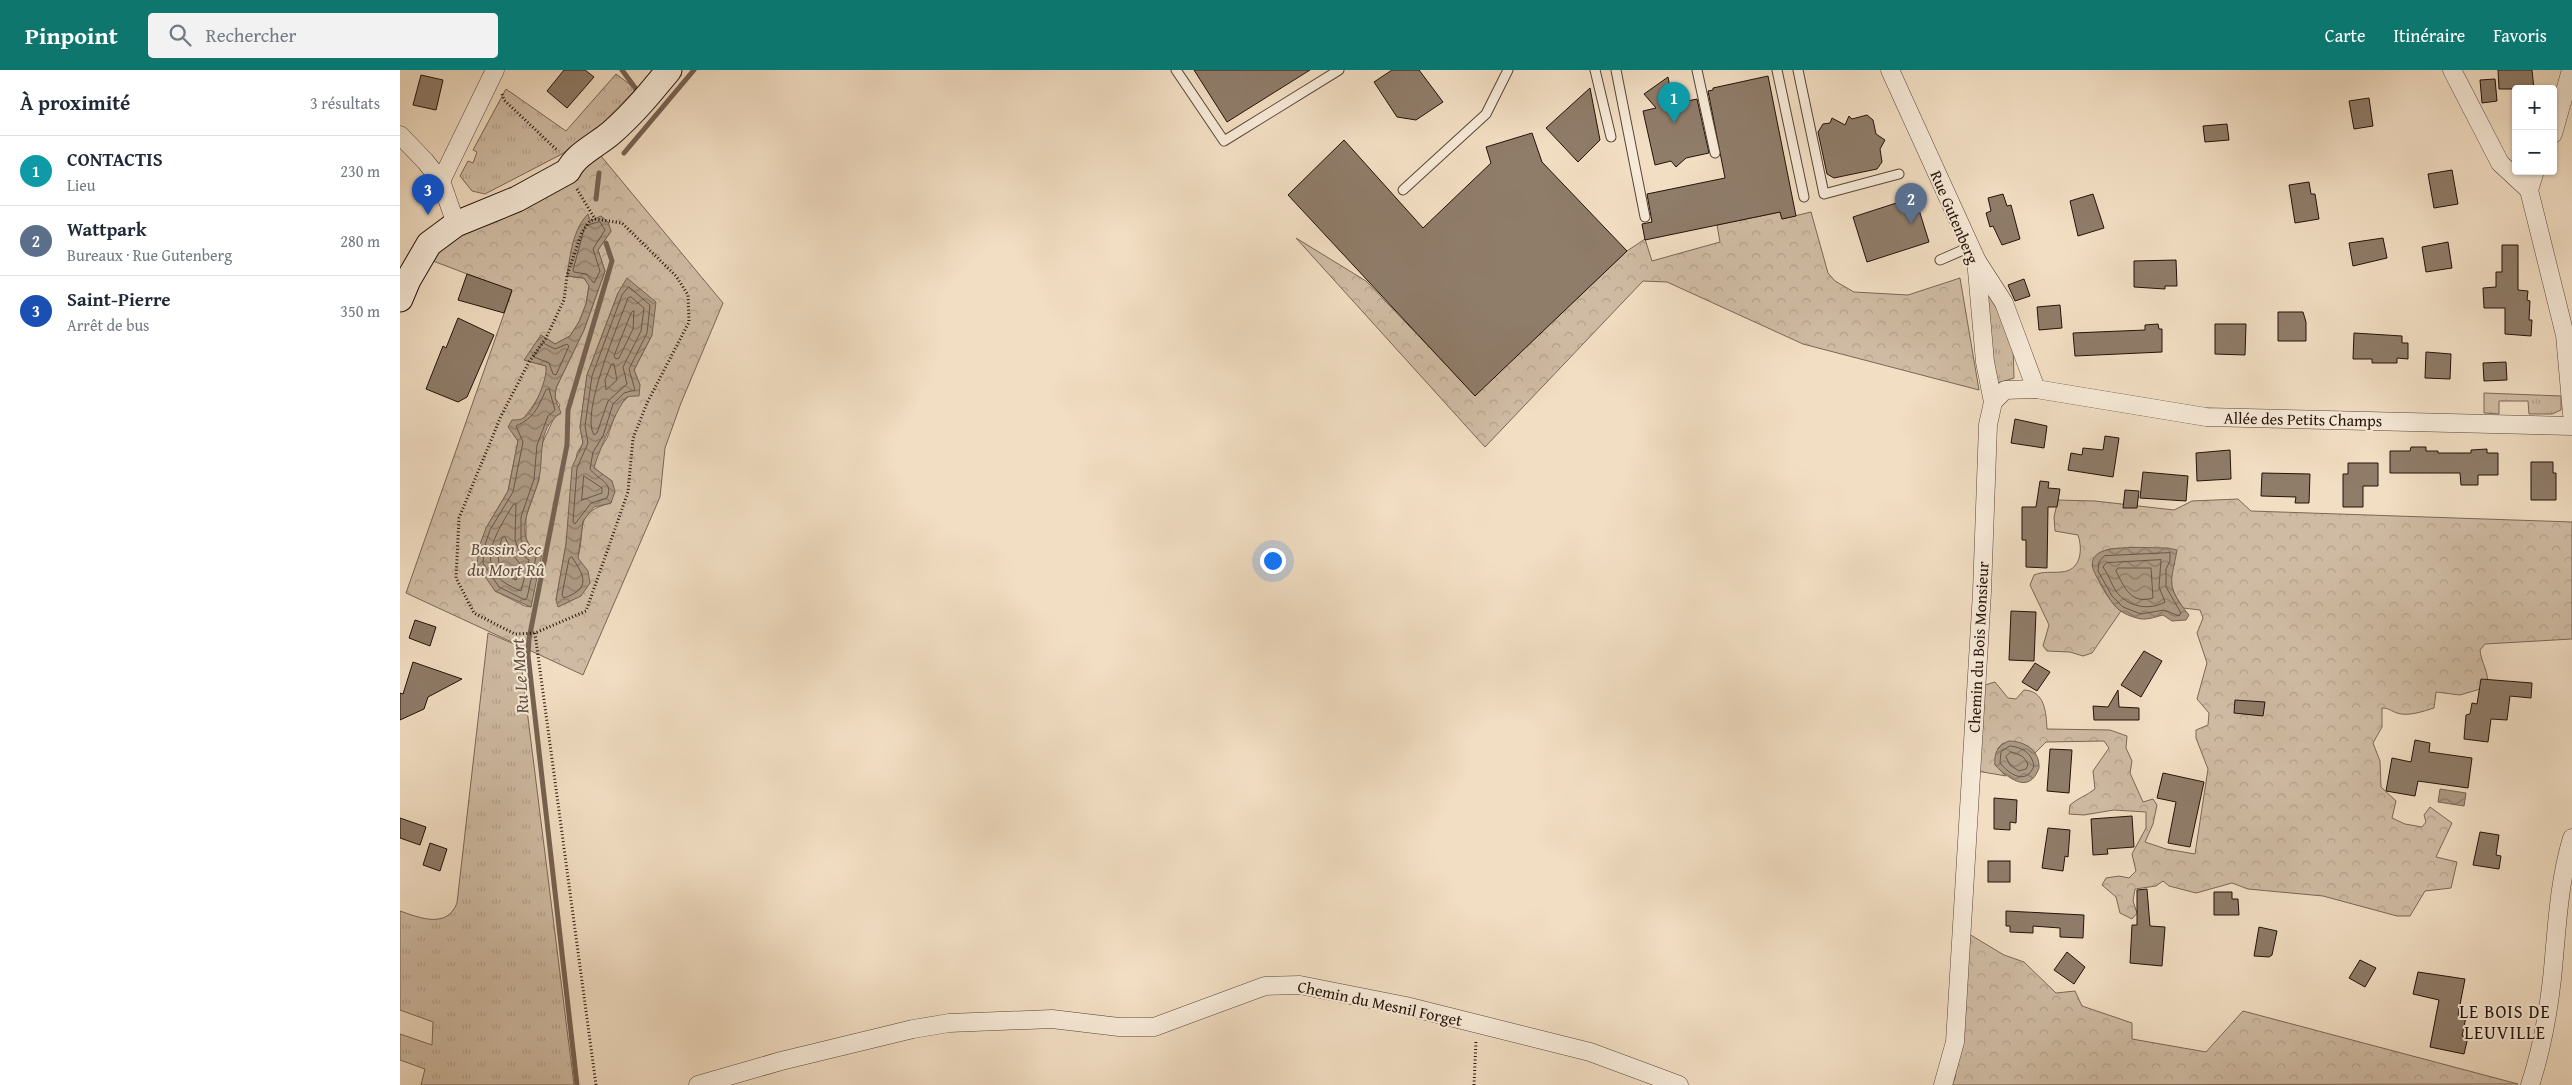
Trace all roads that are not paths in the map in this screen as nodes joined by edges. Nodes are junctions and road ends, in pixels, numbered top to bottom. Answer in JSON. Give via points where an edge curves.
{"nodes":[{"id":1,"x":669,"y":70,"type":"edge"},
{"id":2,"x":1176,"y":70,"type":"edge"},
{"id":3,"x":1339,"y":70,"type":"edge"},
{"id":4,"x":1508,"y":70,"type":"edge"},
{"id":5,"x":1595,"y":70,"type":"edge"},
{"id":6,"x":1616,"y":70,"type":"edge"},
{"id":7,"x":1697,"y":70,"type":"edge"},
{"id":8,"x":1777,"y":70,"type":"edge"},
{"id":9,"x":1798,"y":70,"type":"edge"},
{"id":10,"x":1890,"y":70,"type":"edge"},
{"id":11,"x":2452,"y":70,"type":"edge"},
{"id":12,"x":2571,"y":70,"type":"edge"},
{"id":13,"x":494,"y":71,"type":"edge"},
{"id":14,"x":2554,"y":130,"type":"edge"},
{"id":15,"x":400,"y":136,"type":"edge"},
{"id":16,"x":1612,"y":137,"type":"dead end"},
{"id":17,"x":1715,"y":153,"type":"dead end"},
{"id":18,"x":1898,"y":174,"type":"dead end"},
{"id":19,"x":2534,"y":175,"type":"edge"},
{"id":20,"x":441,"y":181,"type":"junction"},
{"id":21,"x":1403,"y":190,"type":"dead end"},
{"id":22,"x":2529,"y":190,"type":"junction"},
{"id":23,"x":1804,"y":196,"type":"dead end"},
{"id":24,"x":1644,"y":217,"type":"dead end"},
{"id":25,"x":456,"y":224,"type":"junction"},
{"id":26,"x":1973,"y":253,"type":"junction"},
{"id":27,"x":1940,"y":260,"type":"dead end"},
{"id":28,"x":400,"y":299,"type":"edge"},
{"id":29,"x":2036,"y":389,"type":"junction"},
{"id":30,"x":1993,"y":402,"type":"junction"},
{"id":31,"x":2572,"y":414,"type":"edge"},
{"id":32,"x":2572,"y":426,"type":"edge"},
{"id":33,"x":2572,"y":838,"type":"edge"},
{"id":34,"x":1944,"y":1084,"type":"edge"},
{"id":35,"x":698,"y":1085,"type":"edge"},
{"id":36,"x":1679,"y":1085,"type":"edge"},
{"id":37,"x":2530,"y":1085,"type":"edge"}],
"edges":[{"from":1,"to":25,"type":"main road","via":[[637,108],[572,163],[568,171],[517,199]]},
{"from":2,"to":3,"type":"lane","via":[[1224,140]]},
{"from":4,"to":21,"type":"lane","via":[[1486,114]]},
{"from":5,"to":16,"type":"lane"},
{"from":6,"to":24,"type":"lane"},
{"from":7,"to":17,"type":"lane"},
{"from":8,"to":23,"type":"lane"},
{"from":9,"to":18,"type":"lane","via":[[1824,194]]},
{"from":10,"to":26,"type":"street","name":"Rue Gutenberg"},
{"from":11,"to":22,"type":"street","via":[[2500,163]]},
{"from":12,"to":14,"type":"street"},
{"from":13,"to":20,"type":"street"},
{"from":15,"to":20,"type":"street"},
{"from":19,"to":22,"type":"street"},
{"from":20,"to":25,"type":"street"},
{"from":22,"to":31,"type":"street","via":[[2564,327]]},
{"from":25,"to":28,"type":"main road","via":[[428,244]]},
{"from":26,"to":27,"type":"lane"},
{"from":26,"to":29,"type":"street","via":[[2004,303]]},
{"from":26,"to":30,"type":"street","name":"Rue Gutenberg","via":[[1985,362]]},
{"from":29,"to":30,"type":"street","via":[[2005,390]]},
{"from":29,"to":32,"type":"street","name":"Allée des Petits Champs","via":[[2206,417]]},
{"from":30,"to":34,"type":"street","name":"Chemin du Bois Monsieur","via":[[1988,425],[1955,1042]]},
{"from":33,"to":37,"type":"street","via":[[2556,914],[2552,980]]},
{"from":35,"to":36,"type":"street","name":"Chemin du Mesnil Forget","via":[[913,1028],[949,1023],[1052,1019],[1154,1027],[1265,986],[1282,984],[1382,1001],[1590,1052]]}]}
